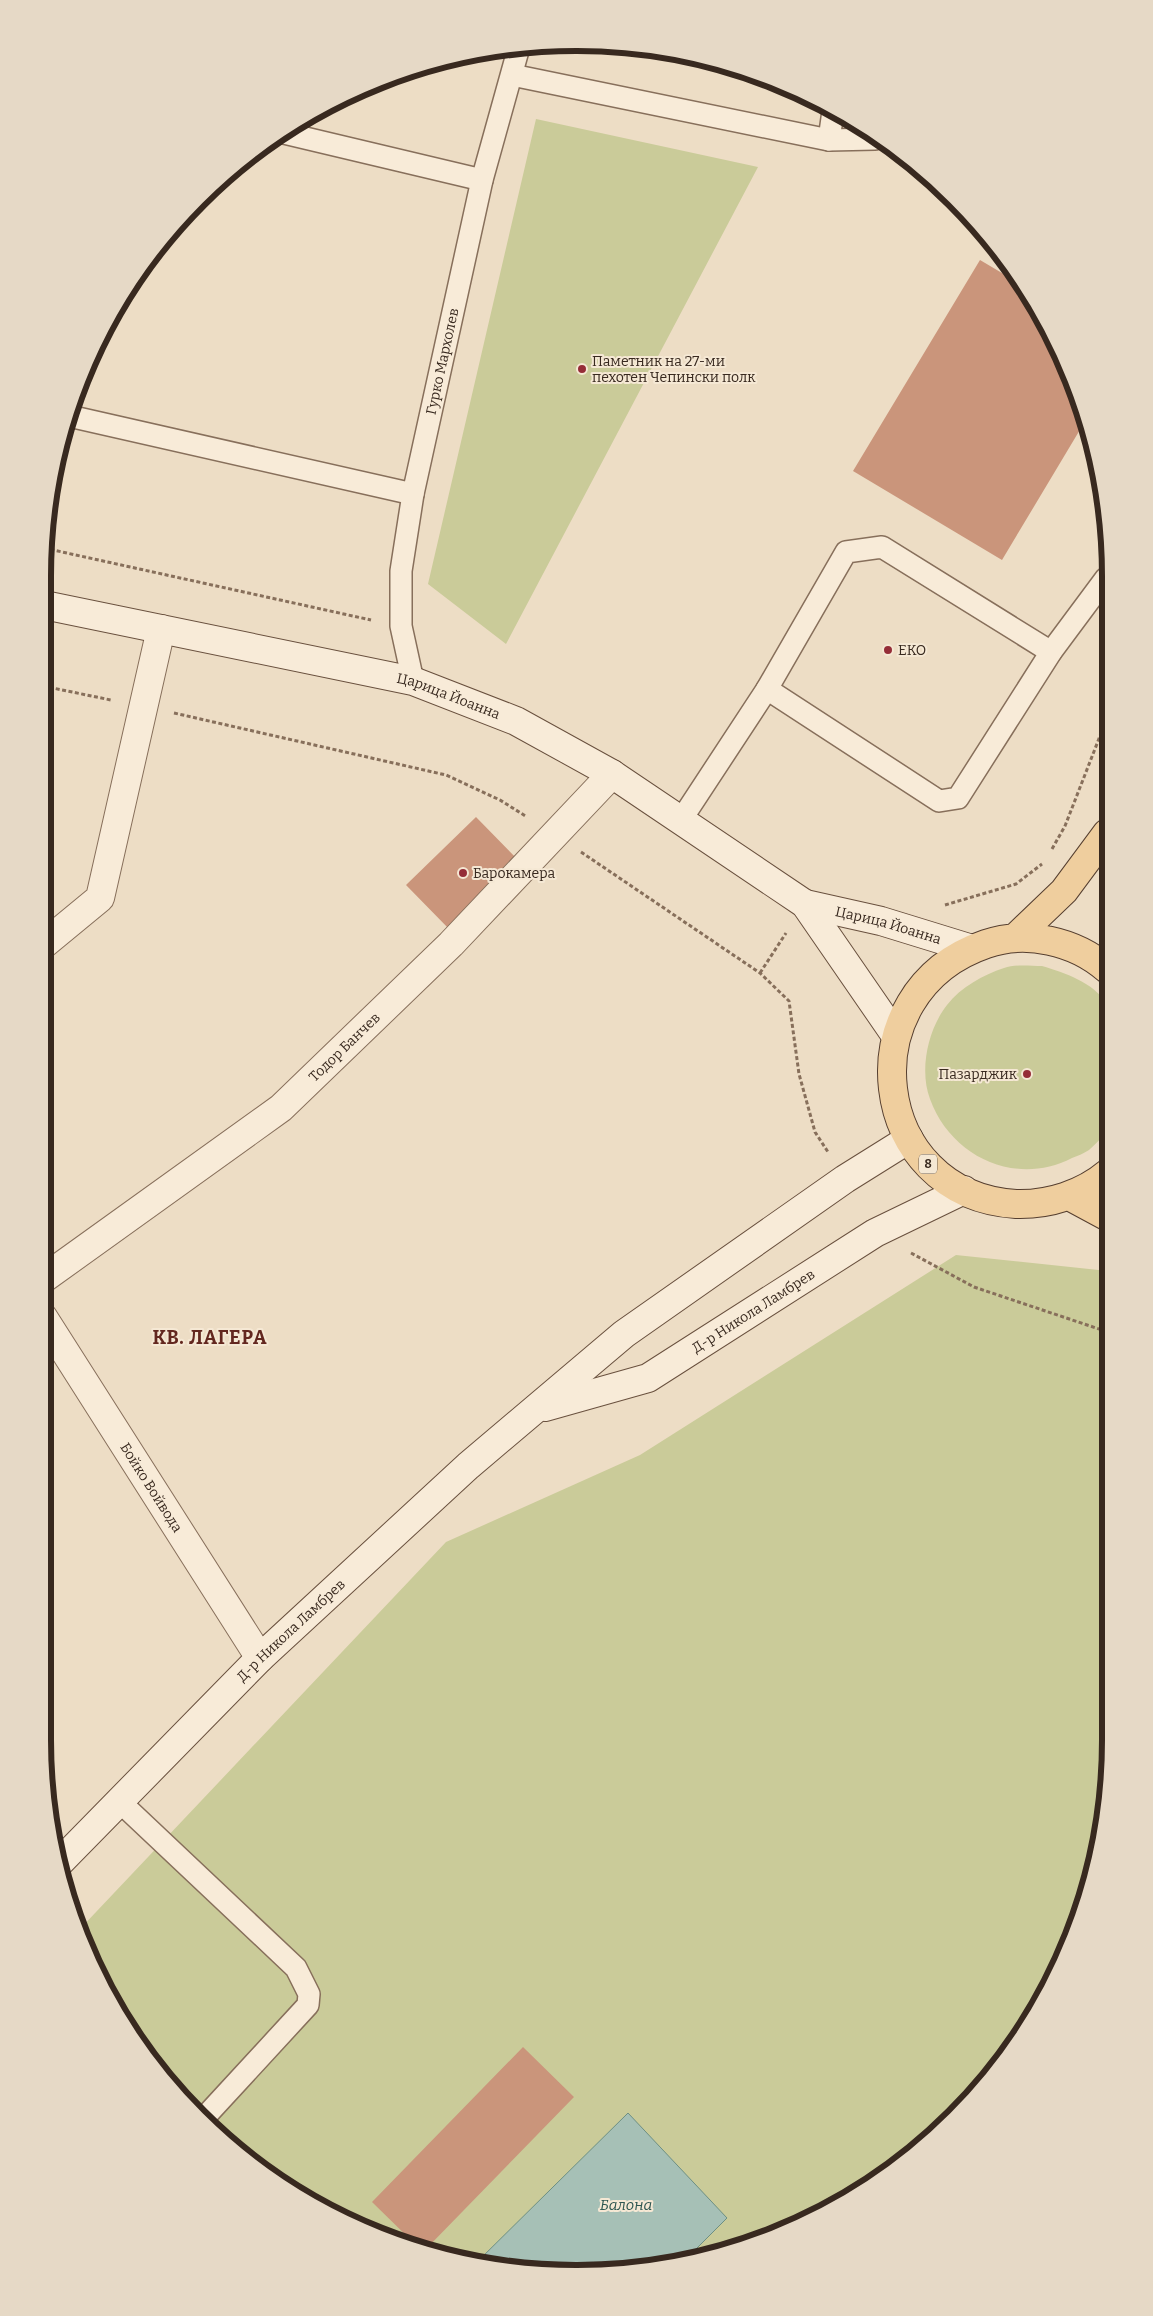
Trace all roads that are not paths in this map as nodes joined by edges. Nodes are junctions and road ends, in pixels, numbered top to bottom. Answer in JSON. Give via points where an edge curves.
{"nodes":[{"id":1,"x":517,"y":55,"type":"edge"},
{"id":2,"x":512,"y":75,"type":"junction"},
{"id":3,"x":833,"y":119,"type":"edge"},
{"id":4,"x":293,"y":135,"type":"edge"},
{"id":5,"x":867,"y":139,"type":"edge"},
{"id":6,"x":829,"y":140,"type":"junction"},
{"id":7,"x":482,"y":180,"type":"junction"},
{"id":8,"x":76,"y":418,"type":"edge"},
{"id":9,"x":413,"y":494,"type":"junction"},
{"id":10,"x":1102,"y":583,"type":"edge"},
{"id":11,"x":51,"y":606,"type":"edge"},
{"id":12,"x":161,"y":629,"type":"junction"},
{"id":13,"x":1051,"y":652,"type":"junction"},
{"id":14,"x":413,"y":681,"type":"junction"},
{"id":15,"x":767,"y":689,"type":"junction"},
{"id":16,"x":612,"y":774,"type":"junction"},
{"id":17,"x":681,"y":820,"type":"junction"},
{"id":18,"x":1102,"y":841,"type":"edge"},
{"id":19,"x":806,"y":904,"type":"junction"},
{"id":20,"x":51,"y":938,"type":"edge"},
{"id":21,"x":1015,"y":938,"type":"junction"},
{"id":22,"x":972,"y":949,"type":"junction"},
{"id":23,"x":1102,"y":966,"type":"edge"},
{"id":24,"x":896,"y":1036,"type":"junction"},
{"id":25,"x":909,"y":1139,"type":"junction"},
{"id":26,"x":1102,"y":1177,"type":"edge"},
{"id":27,"x":964,"y":1190,"type":"junction"},
{"id":28,"x":1069,"y":1196,"type":"junction"},
{"id":29,"x":1102,"y":1214,"type":"edge"},
{"id":30,"x":51,"y":1273,"type":"edge"},
{"id":31,"x":51,"y":1330,"type":"edge"},
{"id":32,"x":537,"y":1410,"type":"junction"},
{"id":33,"x":260,"y":1658,"type":"junction"},
{"id":34,"x":120,"y":1801,"type":"junction"},
{"id":35,"x":65,"y":1857,"type":"edge"},
{"id":36,"x":207,"y":2113,"type":"edge"}],
"edges":[{"from":1,"to":2,"type":"lane","name":"Гурко Мархолев"},
{"from":2,"to":6,"type":"lane"},
{"from":2,"to":7,"type":"lane","name":"Гурко Мархолев"},
{"from":3,"to":6,"type":"lane"},
{"from":4,"to":7,"type":"lane"},
{"from":5,"to":6,"type":"lane"},
{"from":7,"to":9,"type":"lane","name":"Гурко Мархолев"},
{"from":8,"to":9,"type":"lane"},
{"from":9,"to":14,"type":"lane","name":"Гурко Мархолев","via":[[401,572],[401,626]]},
{"from":10,"to":13,"type":"lane"},
{"from":11,"to":12,"type":"street","name":"Царица Йоанна"},
{"from":12,"to":14,"type":"street","name":"Царица Йоанна"},
{"from":12,"to":20,"type":"street","via":[[100,898]]},
{"from":13,"to":15,"type":"lane","via":[[882,547],[873,548],[846,552]]},
{"from":13,"to":15,"type":"lane","via":[[958,798],[939,801]]},
{"from":14,"to":16,"type":"street","name":"Царица Йоанна","via":[[516,722]]},
{"from":15,"to":17,"type":"lane"},
{"from":16,"to":17,"type":"street","name":"Царица Йоанна"},
{"from":16,"to":30,"type":"street","name":"Тодор Банчев","via":[[451,944],[281,1108]]},
{"from":17,"to":19,"type":"street","name":"Царица Йоанна"},
{"from":18,"to":21,"type":"main road","via":[[1064,891]]},
{"from":19,"to":22,"type":"street","name":"Царица Йоанна","via":[[881,921]]},
{"from":19,"to":24,"type":"street","name":"Царица Йоанна"},
{"from":21,"to":22,"type":"main road","number":"8"},
{"from":21,"to":23,"type":"main road","number":"8","via":[[1070,946]]},
{"from":22,"to":24,"type":"main road","number":"8","via":[[946,964],[924,984],[909,1006]]},
{"from":24,"to":25,"type":"main road","number":"8","via":[[891,1078],[900,1120]]},
{"from":25,"to":27,"type":"main road","number":"8","via":[[924,1160]]},
{"from":25,"to":32,"type":"street","name":"Д-р Никола Ламбрев","via":[[844,1179],[624,1334]]},
{"from":26,"to":28,"type":"main road","number":"8"},
{"from":27,"to":28,"type":"main road","number":"8","via":[[991,1200],[1027,1204]]},
{"from":27,"to":32,"type":"street","name":"Д-р Никола Ламбрев","via":[[875,1233],[648,1378]]},
{"from":28,"to":29,"type":"main road"},
{"from":31,"to":33,"type":"street","name":"Бойко Войвода"},
{"from":32,"to":33,"type":"street","name":"Д-р Никола Ламбрев","via":[[468,1466]]},
{"from":33,"to":34,"type":"street","name":"Д-р Никола Ламбрев"},
{"from":34,"to":35,"type":"street","name":"Д-р Никола Ламбрев"},
{"from":34,"to":36,"type":"lane","via":[[296,1968],[309,1994],[308,2005]]}]}
